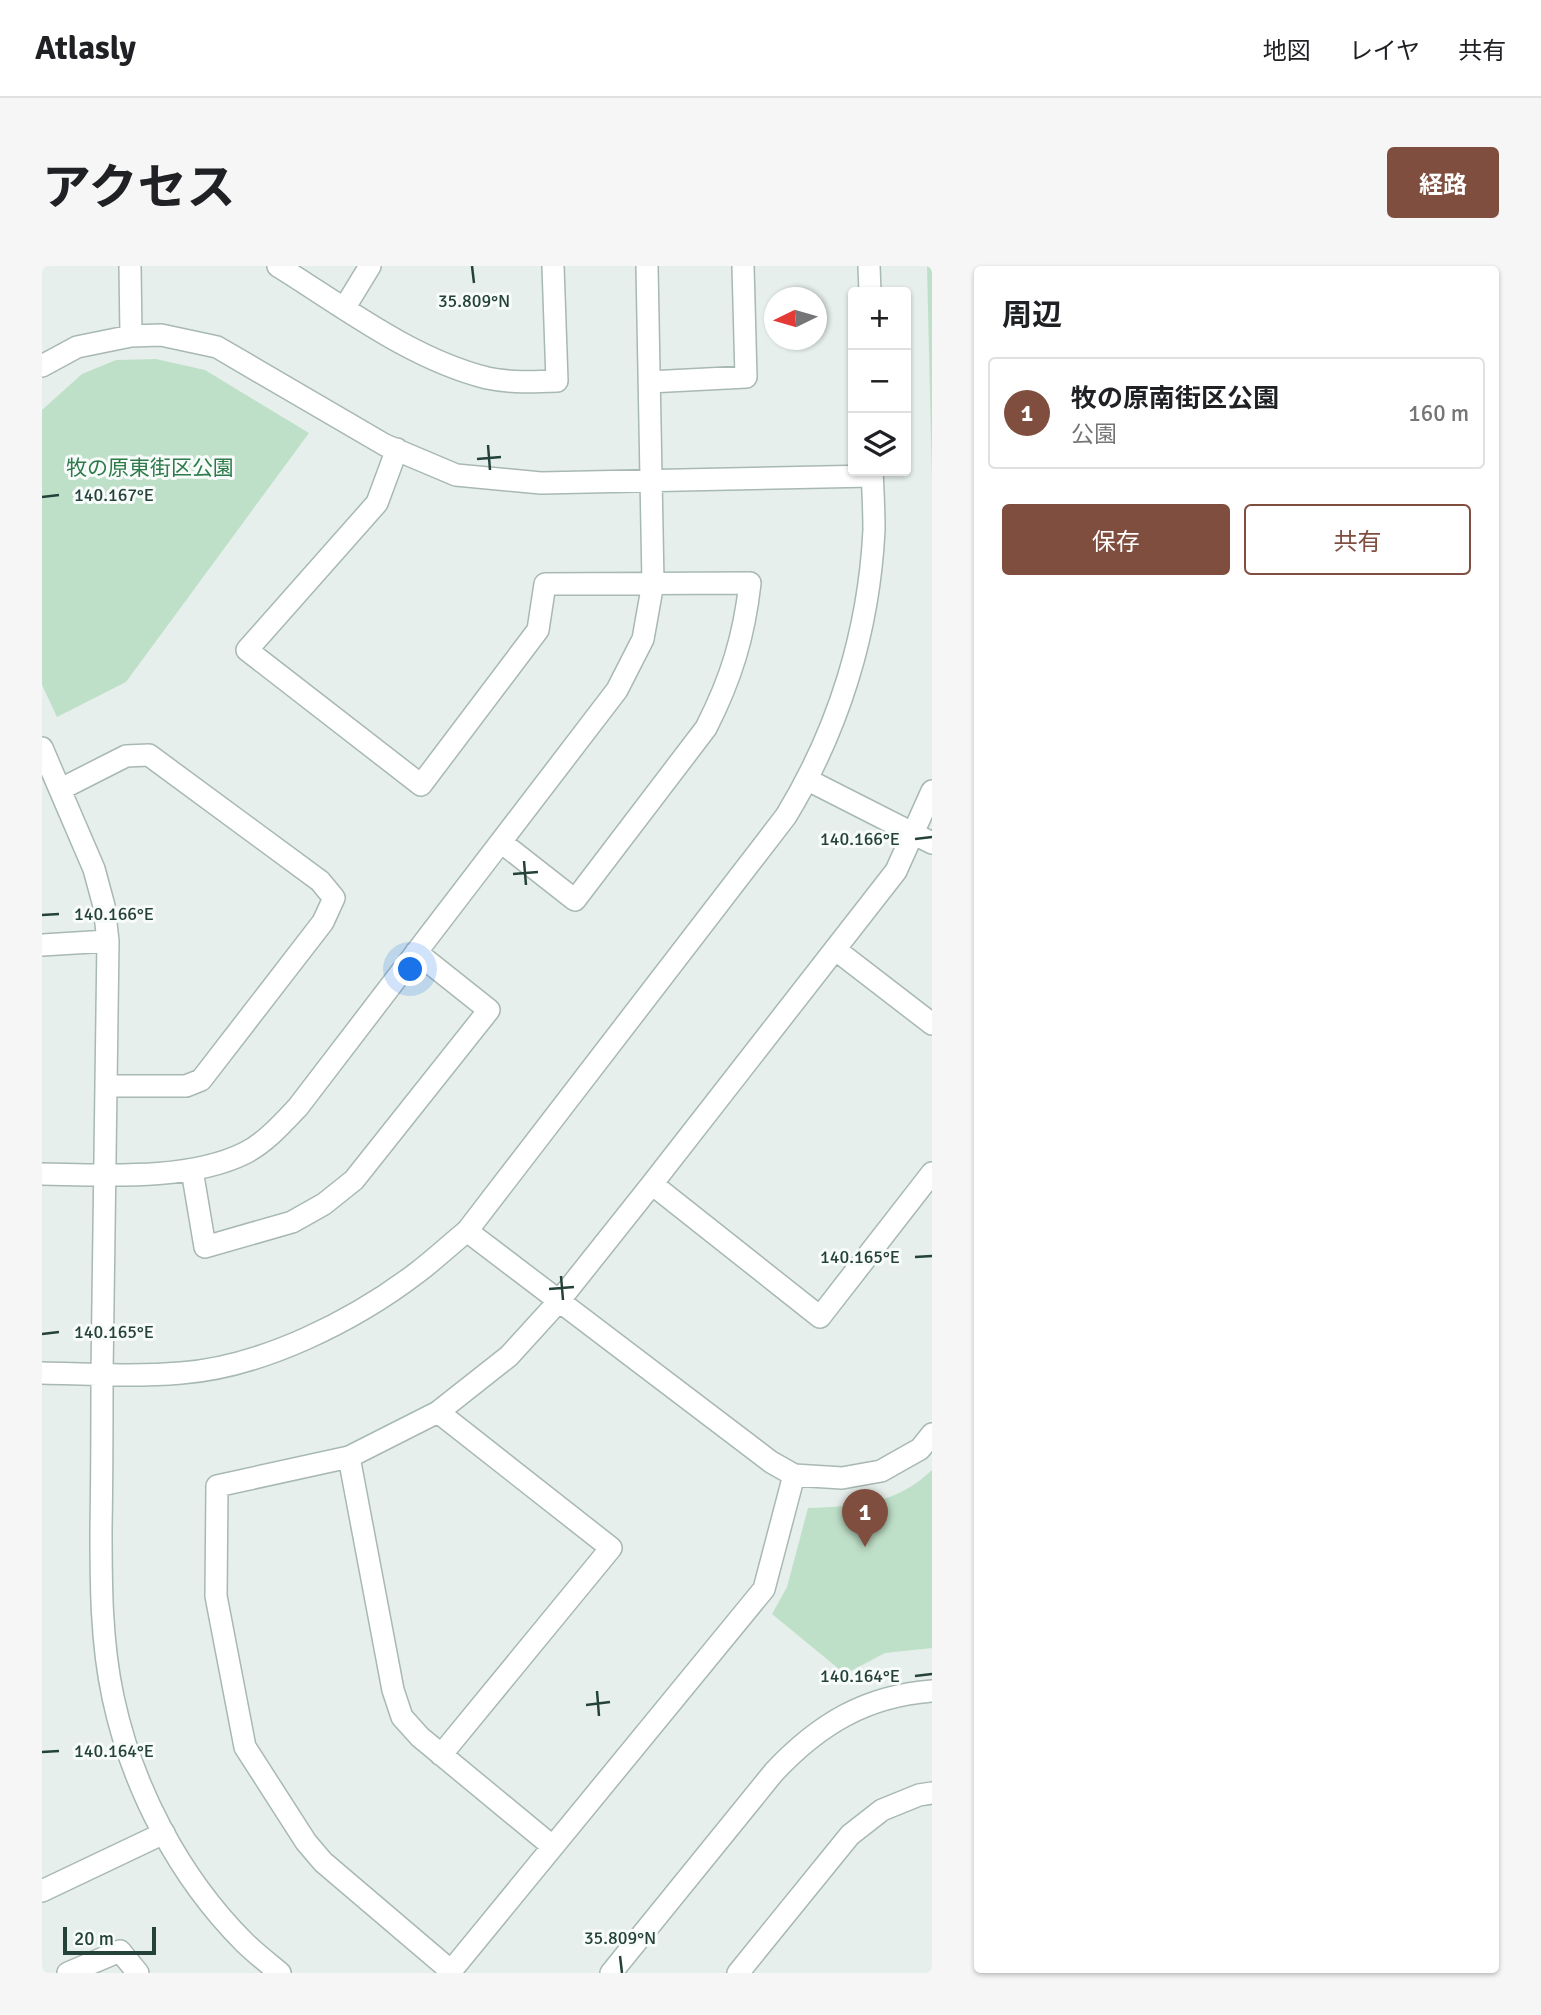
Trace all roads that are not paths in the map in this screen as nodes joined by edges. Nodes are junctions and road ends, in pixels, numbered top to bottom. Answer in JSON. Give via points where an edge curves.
{"nodes":[{"id":1,"x":130,"y":266,"type":"edge"},
{"id":2,"x":278,"y":266,"type":"edge"},
{"id":3,"x":370,"y":266,"type":"edge"},
{"id":4,"x":553,"y":266,"type":"edge"},
{"id":5,"x":647,"y":266,"type":"edge"},
{"id":6,"x":743,"y":266,"type":"edge"},
{"id":7,"x":869,"y":266,"type":"edge"},
{"id":8,"x":870,"y":287,"type":"edge"},
{"id":9,"x":345,"y":307,"type":"junction"},
{"id":10,"x":131,"y":336,"type":"junction"},
{"id":11,"x":42,"y":366,"type":"edge"},
{"id":12,"x":649,"y":382,"type":"junction"},
{"id":13,"x":397,"y":449,"type":"junction"},
{"id":14,"x":848,"y":474,"type":"edge"},
{"id":15,"x":872,"y":476,"type":"edge"},
{"id":16,"x":651,"y":480,"type":"junction"},
{"id":17,"x":653,"y":583,"type":"junction"},
{"id":18,"x":42,"y":748,"type":"edge"},
{"id":19,"x":808,"y":779,"type":"junction"},
{"id":20,"x":61,"y":789,"type":"junction"},
{"id":21,"x":932,"y":790,"type":"edge"},
{"id":22,"x":913,"y":832,"type":"junction"},
{"id":23,"x":500,"y":842,"type":"junction"},
{"id":24,"x":932,"y":843,"type":"edge"},
{"id":25,"x":107,"y":941,"type":"junction"},
{"id":26,"x":42,"y":945,"type":"edge"},
{"id":27,"x":836,"y":950,"type":"junction"},
{"id":28,"x":416,"y":951,"type":"junction"},
{"id":29,"x":932,"y":1024,"type":"edge"},
{"id":30,"x":107,"y":1086,"type":"junction"},
{"id":31,"x":192,"y":1170,"type":"junction"},
{"id":32,"x":932,"y":1173,"type":"edge"},
{"id":33,"x":42,"y":1174,"type":"edge"},
{"id":34,"x":106,"y":1175,"type":"junction"},
{"id":35,"x":652,"y":1184,"type":"junction"},
{"id":36,"x":467,"y":1231,"type":"junction"},
{"id":37,"x":559,"y":1301,"type":"junction"},
{"id":38,"x":42,"y":1373,"type":"edge"},
{"id":39,"x":102,"y":1374,"type":"junction"},
{"id":40,"x":438,"y":1412,"type":"junction"},
{"id":41,"x":932,"y":1434,"type":"edge"},
{"id":42,"x":349,"y":1457,"type":"junction"},
{"id":43,"x":794,"y":1475,"type":"junction"},
{"id":44,"x":932,"y":1691,"type":"edge"},
{"id":45,"x":441,"y":1755,"type":"junction"},
{"id":46,"x":932,"y":1793,"type":"edge"},
{"id":47,"x":164,"y":1833,"type":"junction"},
{"id":48,"x":552,"y":1846,"type":"junction"},
{"id":49,"x":42,"y":1891,"type":"edge"},
{"id":50,"x":68,"y":1973,"type":"edge"},
{"id":51,"x":138,"y":1973,"type":"edge"},
{"id":52,"x":280,"y":1973,"type":"edge"},
{"id":53,"x":611,"y":1973,"type":"edge"},
{"id":54,"x":738,"y":1973,"type":"edge"}],
"edges":[{"from":1,"to":10,"type":"street"},
{"from":2,"to":9,"type":"street"},
{"from":3,"to":9,"type":"street"},
{"from":4,"to":9,"type":"street","via":[[557,381],[488,378],[455,367],[420,352]]},
{"from":5,"to":12,"type":"street"},
{"from":6,"to":12,"type":"street","via":[[746,377]]},
{"from":7,"to":8,"type":"street"},
{"from":10,"to":11,"type":"street","via":[[77,347]]},
{"from":10,"to":13,"type":"street","via":[[161,335],[217,348]]},
{"from":12,"to":16,"type":"street"},
{"from":13,"to":16,"type":"street","via":[[456,475],[541,483]]},
{"from":13,"to":17,"type":"street","via":[[377,503],[247,650],[421,785],[538,630],[545,584]]},
{"from":14,"to":16,"type":"street"},
{"from":15,"to":19,"type":"street","via":[[871,566],[860,633],[845,688]]},
{"from":16,"to":17,"type":"street"},
{"from":17,"to":23,"type":"street","via":[[643,639],[617,690]]},
{"from":17,"to":23,"type":"street","via":[[750,583],[737,658],[706,728],[575,900]]},
{"from":18,"to":20,"type":"street"},
{"from":19,"to":22,"type":"street"},
{"from":19,"to":36,"type":"street","via":[[786,816]]},
{"from":20,"to":25,"type":"street","via":[[94,869]]},
{"from":20,"to":30,"type":"street","via":[[126,755],[149,755],[320,881],[334,898],[323,922],[201,1080],[186,1086]]},
{"from":21,"to":22,"type":"street"},
{"from":22,"to":24,"type":"street"},
{"from":22,"to":27,"type":"street","via":[[896,872]]},
{"from":23,"to":28,"type":"street"},
{"from":25,"to":26,"type":"street"},
{"from":25,"to":30,"type":"street"},
{"from":27,"to":29,"type":"street"},
{"from":27,"to":35,"type":"street"},
{"from":28,"to":31,"type":"street","via":[[298,1108],[273,1133],[247,1152]]},
{"from":28,"to":31,"type":"street","via":[[489,1010],[354,1180],[292,1222],[205,1247]]},
{"from":30,"to":34,"type":"street"},
{"from":31,"to":34,"type":"street"},
{"from":32,"to":35,"type":"street","via":[[820,1317]]},
{"from":33,"to":34,"type":"street"},
{"from":34,"to":39,"type":"street"},
{"from":35,"to":37,"type":"street"},
{"from":36,"to":37,"type":"street"},
{"from":36,"to":39,"type":"street","via":[[418,1273],[301,1342],[242,1361],[182,1373]]},
{"from":37,"to":40,"type":"street","via":[[509,1356]]},
{"from":37,"to":43,"type":"street"},
{"from":38,"to":39,"type":"street"},
{"from":39,"to":47,"type":"street","via":[[105,1647],[124,1740]]},
{"from":40,"to":42,"type":"street"},
{"from":40,"to":45,"type":"street","via":[[611,1548]]},
{"from":41,"to":43,"type":"street","via":[[920,1449],[881,1471],[842,1478]]},
{"from":42,"to":45,"type":"street","via":[[393,1690],[402,1717]]},
{"from":42,"to":48,"type":"street","via":[[217,1486],[216,1596],[245,1747],[323,1862],[451,1971]]},
{"from":43,"to":48,"type":"street","via":[[764,1589]]},
{"from":44,"to":53,"type":"street","via":[[871,1702],[797,1747]]},
{"from":45,"to":48,"type":"street"},
{"from":46,"to":54,"type":"street","via":[[882,1810],[850,1835]]},
{"from":47,"to":49,"type":"street"},
{"from":47,"to":52,"type":"street","via":[[211,1906],[244,1943]]},
{"from":50,"to":51,"type":"street","via":[[120,1951]]}]}
